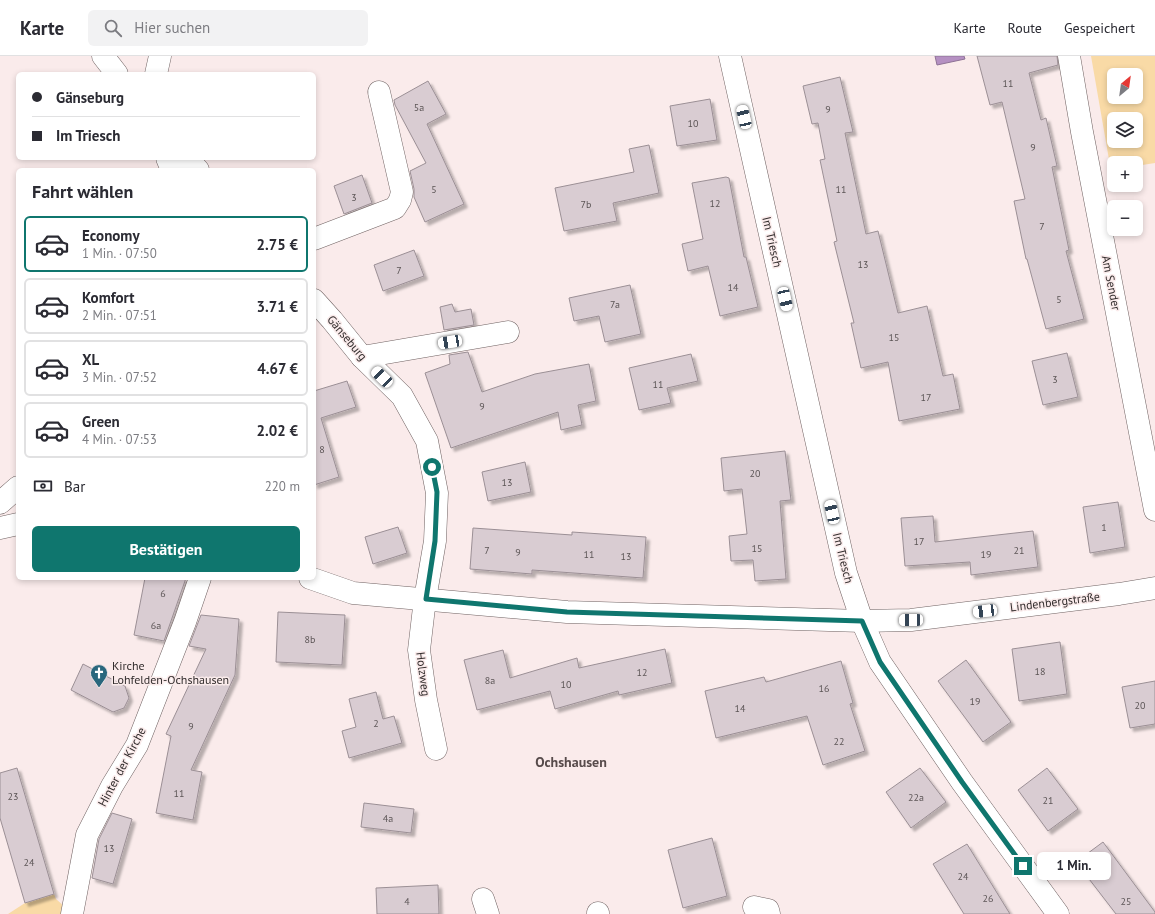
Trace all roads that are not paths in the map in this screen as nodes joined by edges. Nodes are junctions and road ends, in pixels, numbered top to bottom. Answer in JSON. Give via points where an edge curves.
{"nodes":[{"id":1,"x":103,"y":56,"type":"edge"},
{"id":2,"x":160,"y":56,"type":"edge"},
{"id":3,"x":730,"y":56,"type":"edge"},
{"id":4,"x":1069,"y":56,"type":"edge"},
{"id":5,"x":115,"y":72,"type":"edge"},
{"id":6,"x":156,"y":72,"type":"edge"},
{"id":7,"x":379,"y":92,"type":"dead end"},
{"id":8,"x":189,"y":160,"type":"edge"},
{"id":9,"x":196,"y":168,"type":"edge"},
{"id":10,"x":316,"y":237,"type":"edge"},
{"id":11,"x":316,"y":302,"type":"edge"},
{"id":12,"x":508,"y":332,"type":"dead end"},
{"id":13,"x":362,"y":357,"type":"junction"},
{"id":14,"x":16,"y":489,"type":"edge"},
{"id":15,"x":0,"y":503,"type":"edge"},
{"id":16,"x":1155,"y":510,"type":"edge"},
{"id":17,"x":16,"y":524,"type":"edge"},
{"id":18,"x":0,"y":528,"type":"edge"},
{"id":19,"x":199,"y":580,"type":"edge"},
{"id":20,"x":316,"y":580,"type":"edge"},
{"id":21,"x":1155,"y":588,"type":"edge"},
{"id":22,"x":426,"y":599,"type":"junction"},
{"id":23,"x":862,"y":621,"type":"junction"},
{"id":24,"x":436,"y":749,"type":"dead end"},
{"id":25,"x":72,"y":914,"type":"edge"},
{"id":26,"x":1058,"y":914,"type":"edge"}],
"edges":[{"from":1,"to":5,"type":"street"},
{"from":2,"to":6,"type":"street"},
{"from":3,"to":23,"type":"street","name":"Im Triesch","via":[[846,573]]},
{"from":4,"to":16,"type":"street","name":"Am Sender"},
{"from":7,"to":10,"type":"street","via":[[402,192],[400,200],[395,208]]},
{"from":8,"to":9,"type":"street"},
{"from":11,"to":13,"type":"street","name":"Gänseburg"},
{"from":12,"to":13,"type":"street"},
{"from":13,"to":22,"type":"street","name":"Gänseburg","via":[[402,396],[427,441],[437,492],[435,541]]},
{"from":14,"to":15,"type":"street"},
{"from":17,"to":18,"type":"street"},
{"from":19,"to":25,"type":"street","name":"Hinter der Kirche","via":[[137,745],[87,835]]},
{"from":20,"to":22,"type":"street","name":"Lindenbergstraße","via":[[353,593]]},
{"from":21,"to":23,"type":"street","name":"Lindenbergstraße","via":[[911,620]]},
{"from":22,"to":23,"type":"street","name":"Lindenbergstraße","via":[[567,612]]},
{"from":22,"to":24,"type":"street","name":"Holzweg","via":[[419,650]]},
{"from":23,"to":26,"type":"street","name":"Im Triesch","via":[[880,662],[962,782]]}]}
